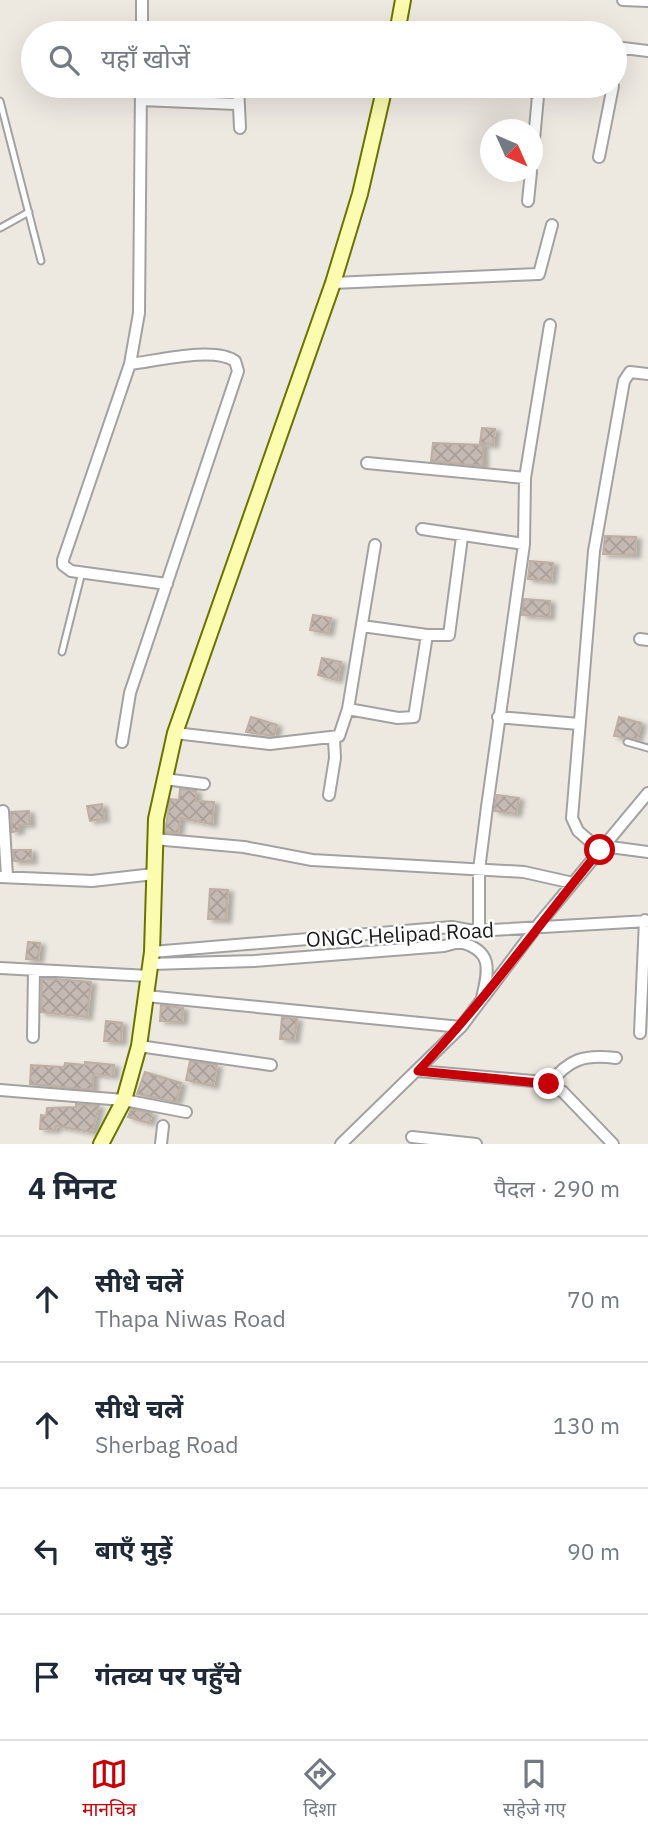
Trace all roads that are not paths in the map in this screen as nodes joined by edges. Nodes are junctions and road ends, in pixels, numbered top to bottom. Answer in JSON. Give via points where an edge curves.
{"nodes":[{"id":1,"x":142,"y":0,"type":"edge"},
{"id":2,"x":403,"y":0,"type":"edge"},
{"id":3,"x":623,"y":0,"type":"edge"},
{"id":4,"x":648,"y":1,"type":"edge"},
{"id":5,"x":142,"y":21,"type":"edge"},
{"id":6,"x":399,"y":21,"type":"edge"},
{"id":7,"x":627,"y":48,"type":"edge"},
{"id":8,"x":648,"y":51,"type":"edge"},
{"id":9,"x":237,"y":98,"type":"edge"},
{"id":10,"x":382,"y":98,"type":"edge"},
{"id":11,"x":538,"y":98,"type":"edge"},
{"id":12,"x":611,"y":98,"type":"edge"},
{"id":13,"x":141,"y":100,"type":"joint"},
{"id":14,"x":0,"y":101,"type":"edge"},
{"id":15,"x":237,"y":104,"type":"junction"},
{"id":16,"x":536,"y":119,"type":"edge"},
{"id":17,"x":240,"y":128,"type":"dead end"},
{"id":18,"x":599,"y":157,"type":"dead end"},
{"id":19,"x":530,"y":182,"type":"edge"},
{"id":20,"x":528,"y":201,"type":"dead end"},
{"id":21,"x":29,"y":212,"type":"junction"},
{"id":22,"x":552,"y":225,"type":"dead end"},
{"id":23,"x":0,"y":228,"type":"edge"},
{"id":24,"x":41,"y":261,"type":"dead end"},
{"id":25,"x":332,"y":283,"type":"junction"},
{"id":26,"x":550,"y":325,"type":"dead end"},
{"id":27,"x":130,"y":364,"type":"junction"},
{"id":28,"x":648,"y":373,"type":"edge"},
{"id":29,"x":367,"y":463,"type":"dead end"},
{"id":30,"x":525,"y":478,"type":"junction"},
{"id":31,"x":422,"y":529,"type":"dead end"},
{"id":32,"x":462,"y":537,"type":"junction"},
{"id":33,"x":524,"y":544,"type":"junction"},
{"id":34,"x":375,"y":545,"type":"dead end"},
{"id":35,"x":82,"y":572,"type":"junction"},
{"id":36,"x":167,"y":584,"type":"junction"},
{"id":37,"x":362,"y":626,"type":"junction"},
{"id":38,"x":427,"y":635,"type":"junction"},
{"id":39,"x":62,"y":652,"type":"dead end"},
{"id":40,"x":348,"y":709,"type":"junction"},
{"id":41,"x":498,"y":717,"type":"junction"},
{"id":42,"x":579,"y":724,"type":"junction"},
{"id":43,"x":175,"y":733,"type":"junction"},
{"id":44,"x":334,"y":739,"type":"junction"},
{"id":45,"x":122,"y":742,"type":"dead end"},
{"id":46,"x":627,"y":742,"type":"dead end"},
{"id":47,"x":648,"y":748,"type":"edge"},
{"id":48,"x":164,"y":779,"type":"junction"},
{"id":49,"x":204,"y":784,"type":"dead end"},
{"id":50,"x":329,"y":794,"type":"dead end"},
{"id":51,"x":647,"y":796,"type":"edge"},
{"id":52,"x":3,"y":811,"type":"dead end"},
{"id":53,"x":154,"y":839,"type":"junction"},
{"id":54,"x":602,"y":848,"type":"junction"},
{"id":55,"x":648,"y":852,"type":"edge"},
{"id":56,"x":479,"y":870,"type":"junction"},
{"id":57,"x":154,"y":874,"type":"junction"},
{"id":58,"x":4,"y":876,"type":"edge"},
{"id":59,"x":573,"y":883,"type":"junction"},
{"id":60,"x":647,"y":921,"type":"edge"},
{"id":61,"x":538,"y":925,"type":"junction"},
{"id":62,"x":477,"y":931,"type":"junction"},
{"id":63,"x":459,"y":942,"type":"junction"},
{"id":64,"x":150,"y":964,"type":"junction"},
{"id":65,"x":0,"y":968,"type":"edge"},
{"id":66,"x":34,"y":970,"type":"junction"},
{"id":67,"x":146,"y":996,"type":"junction"},
{"id":68,"x":482,"y":1000,"type":"junction"},
{"id":69,"x":461,"y":1027,"type":"junction"},
{"id":70,"x":640,"y":1033,"type":"dead end"},
{"id":71,"x":33,"y":1037,"type":"dead end"},
{"id":72,"x":139,"y":1046,"type":"junction"},
{"id":73,"x":615,"y":1058,"type":"dead end"},
{"id":74,"x":271,"y":1065,"type":"dead end"},
{"id":75,"x":418,"y":1071,"type":"junction"},
{"id":76,"x":549,"y":1084,"type":"junction"},
{"id":77,"x":0,"y":1090,"type":"edge"},
{"id":78,"x":124,"y":1100,"type":"junction"},
{"id":79,"x":186,"y":1112,"type":"dead end"},
{"id":80,"x":163,"y":1126,"type":"dead end"},
{"id":81,"x":412,"y":1137,"type":"dead end"},
{"id":82,"x":448,"y":1142,"type":"edge"},
{"id":83,"x":101,"y":1144,"type":"edge"},
{"id":84,"x":161,"y":1144,"type":"edge"},
{"id":85,"x":341,"y":1144,"type":"edge"},
{"id":86,"x":476,"y":1144,"type":"edge"},
{"id":87,"x":613,"y":1144,"type":"edge"}],
"edges":[{"from":1,"to":5,"type":"street"},
{"from":2,"to":6,"type":"street"},
{"from":3,"to":4,"type":"street"},
{"from":7,"to":8,"type":"street"},
{"from":9,"to":15,"type":"street"},
{"from":10,"to":25,"type":"street","via":[[360,194]]},
{"from":11,"to":16,"type":"street"},
{"from":12,"to":18,"type":"street"},
{"from":13,"to":15,"type":"street"},
{"from":13,"to":27,"type":"street","via":[[140,302]]},
{"from":14,"to":21,"type":"lane"},
{"from":15,"to":17,"type":"street"},
{"from":19,"to":20,"type":"street"},
{"from":21,"to":23,"type":"lane"},
{"from":21,"to":24,"type":"lane"},
{"from":22,"to":25,"type":"street","via":[[539,274]]},
{"from":25,"to":43,"type":"street"},
{"from":26,"to":30,"type":"street"},
{"from":27,"to":35,"type":"street","via":[[63,560],[67,569]]},
{"from":27,"to":36,"type":"street","via":[[208,354],[229,356],[238,371]]},
{"from":28,"to":42,"type":"street","via":[[630,372],[624,381],[594,551]]},
{"from":29,"to":30,"type":"street"},
{"from":30,"to":33,"type":"street"},
{"from":31,"to":32,"type":"street"},
{"from":32,"to":33,"type":"street"},
{"from":32,"to":38,"type":"street","via":[[452,631],[444,636]]},
{"from":33,"to":41,"type":"street"},
{"from":34,"to":37,"type":"street"},
{"from":35,"to":36,"type":"street"},
{"from":35,"to":39,"type":"lane"},
{"from":36,"to":45,"type":"street","via":[[130,693]]},
{"from":37,"to":38,"type":"street"},
{"from":37,"to":40,"type":"street"},
{"from":38,"to":40,"type":"street","via":[[414,717]]},
{"from":40,"to":44,"type":"street","via":[[342,732]]},
{"from":41,"to":42,"type":"street"},
{"from":41,"to":56,"type":"street"},
{"from":42,"to":54,"type":"street","via":[[573,822]]},
{"from":43,"to":44,"type":"street","via":[[270,744]]},
{"from":43,"to":48,"type":"street"},
{"from":44,"to":50,"type":"street"},
{"from":46,"to":47,"type":"lane"},
{"from":48,"to":49,"type":"street"},
{"from":48,"to":53,"type":"street"},
{"from":51,"to":54,"type":"street"},
{"from":52,"to":58,"type":"street"},
{"from":53,"to":56,"type":"street","via":[[244,847],[312,860]]},
{"from":53,"to":57,"type":"street"},
{"from":54,"to":55,"type":"street"},
{"from":54,"to":59,"type":"street"},
{"from":56,"to":59,"type":"street","via":[[524,872]]},
{"from":56,"to":62,"type":"street"},
{"from":57,"to":58,"type":"street","via":[[92,881]]},
{"from":57,"to":64,"type":"street"},
{"from":59,"to":61,"type":"street"},
{"from":60,"to":61,"type":"street","name":"ONGC Helipad Road"},
{"from":60,"to":70,"type":"street"},
{"from":61,"to":62,"type":"street","name":"ONGC Helipad Road"},
{"from":61,"to":68,"type":"street"},
{"from":62,"to":63,"type":"street"},
{"from":62,"to":64,"type":"street","name":"ONGC Helipad Road","via":[[452,927]]},
{"from":63,"to":64,"type":"street","via":[[254,961]]},
{"from":63,"to":68,"type":"street","via":[[477,947],[484,955],[487,968]]},
{"from":64,"to":66,"type":"street"},
{"from":64,"to":67,"type":"street"},
{"from":65,"to":66,"type":"street"},
{"from":66,"to":71,"type":"street"},
{"from":67,"to":69,"type":"street"},
{"from":67,"to":72,"type":"street"},
{"from":68,"to":69,"type":"street"},
{"from":69,"to":75,"type":"street"},
{"from":72,"to":74,"type":"street"},
{"from":72,"to":78,"type":"street"},
{"from":73,"to":76,"type":"street","via":[[580,1057]]},
{"from":75,"to":76,"type":"street"},
{"from":75,"to":85,"type":"street"},
{"from":76,"to":87,"type":"street","via":[[563,1092]]},
{"from":77,"to":78,"type":"street"},
{"from":78,"to":79,"type":"street"},
{"from":78,"to":83,"type":"street"},
{"from":80,"to":84,"type":"street"},
{"from":81,"to":82,"type":"street"},
{"from":82,"to":86,"type":"street"}]}
